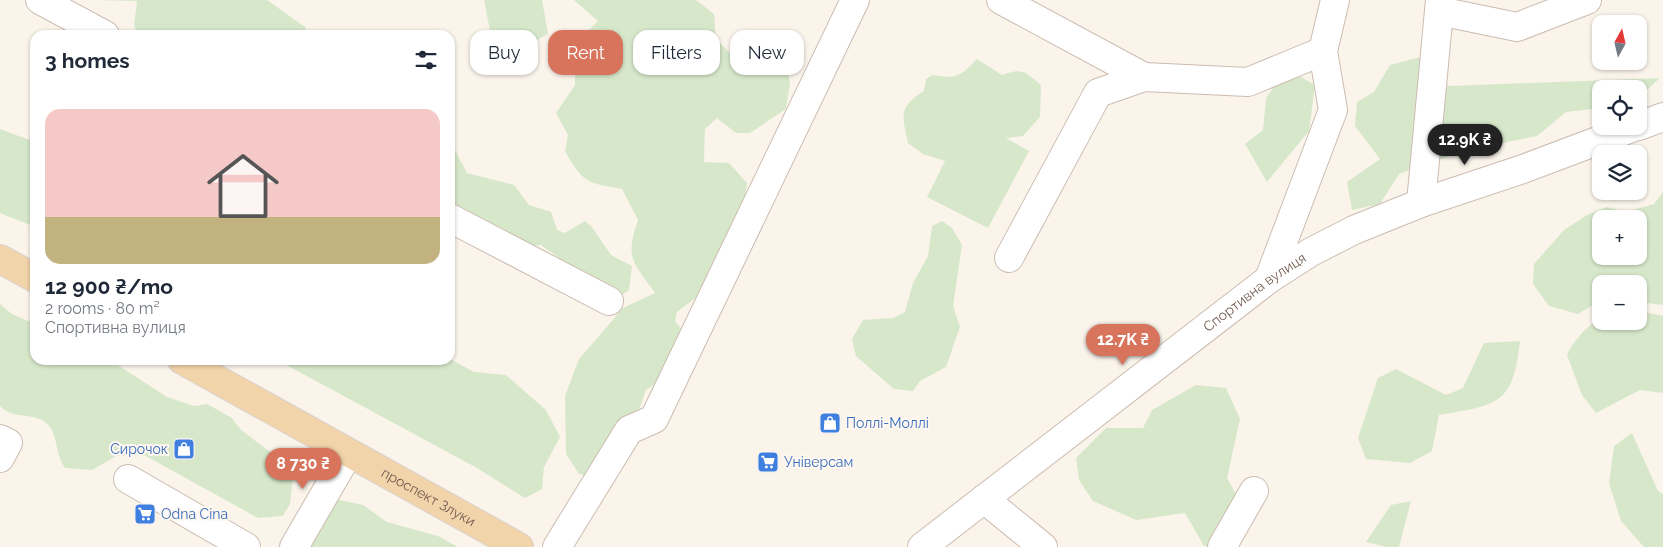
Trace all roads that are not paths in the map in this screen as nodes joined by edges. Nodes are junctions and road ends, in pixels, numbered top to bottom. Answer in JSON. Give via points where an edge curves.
{"nodes":[{"id":1,"x":40,"y":0,"type":"edge"},
{"id":2,"x":856,"y":0,"type":"edge"},
{"id":3,"x":1001,"y":0,"type":"edge"},
{"id":4,"x":1335,"y":0,"type":"edge"},
{"id":5,"x":1587,"y":0,"type":"edge"},
{"id":6,"x":1440,"y":6,"type":"edge"},
{"id":7,"x":96,"y":30,"type":"edge"},
{"id":8,"x":1323,"y":51,"type":"junction"},
{"id":9,"x":1144,"y":77,"type":"junction"},
{"id":10,"x":1663,"y":116,"type":"edge"},
{"id":11,"x":1647,"y":122,"type":"edge"},
{"id":12,"x":1614,"y":135,"type":"edge"},
{"id":13,"x":1421,"y":203,"type":"junction"},
{"id":14,"x":455,"y":221,"type":"edge"},
{"id":15,"x":1009,"y":258,"type":"dead end"},
{"id":16,"x":0,"y":259,"type":"edge"},
{"id":17,"x":30,"y":275,"type":"edge"},
{"id":18,"x":1269,"y":279,"type":"junction"},
{"id":19,"x":609,"y":301,"type":"dead end"},
{"id":20,"x":191,"y":365,"type":"edge"},
{"id":21,"x":0,"y":439,"type":"edge"},
{"id":22,"x":348,"y":454,"type":"junction"},
{"id":23,"x":0,"y":458,"type":"edge"},
{"id":24,"x":128,"y":479,"type":"dead end"},
{"id":25,"x":1254,"y":491,"type":"dead end"},
{"id":26,"x":984,"y":499,"type":"junction"},
{"id":27,"x":246,"y":547,"type":"edge"},
{"id":28,"x":294,"y":547,"type":"edge"},
{"id":29,"x":519,"y":547,"type":"edge"},
{"id":30,"x":557,"y":547,"type":"edge"},
{"id":31,"x":922,"y":547,"type":"edge"},
{"id":32,"x":1044,"y":547,"type":"edge"},
{"id":33,"x":1222,"y":547,"type":"edge"}],
"edges":[{"from":1,"to":7,"type":"street"},
{"from":2,"to":30,"type":"street","via":[[654,419],[629,430]]},
{"from":3,"to":9,"type":"street"},
{"from":4,"to":8,"type":"street"},
{"from":5,"to":6,"type":"street","via":[[1517,27]]},
{"from":6,"to":13,"type":"street"},
{"from":8,"to":9,"type":"street","via":[[1248,82]]},
{"from":8,"to":18,"type":"street","via":[[1332,110]]},
{"from":9,"to":15,"type":"street","via":[[1098,93]]},
{"from":10,"to":11,"type":"street","name":"Спортивна вулиця"},
{"from":12,"to":13,"type":"street","name":"Спортивна вулиця"},
{"from":13,"to":18,"type":"street","name":"Спортивна вулиця","via":[[1354,230]]},
{"from":14,"to":19,"type":"street"},
{"from":16,"to":17,"type":"main road"},
{"from":18,"to":26,"type":"street","name":"Спортивна вулиця"},
{"from":20,"to":22,"type":"main road","name":"проспект Злуки"},
{"from":21,"to":23,"type":"street","via":[[8,443]]},
{"from":22,"to":28,"type":"street"},
{"from":22,"to":29,"type":"main road","name":"проспект Злуки"},
{"from":24,"to":27,"type":"street"},
{"from":25,"to":33,"type":"street"},
{"from":26,"to":31,"type":"street","name":"Спортивна вулиця"},
{"from":26,"to":32,"type":"street"}]}
